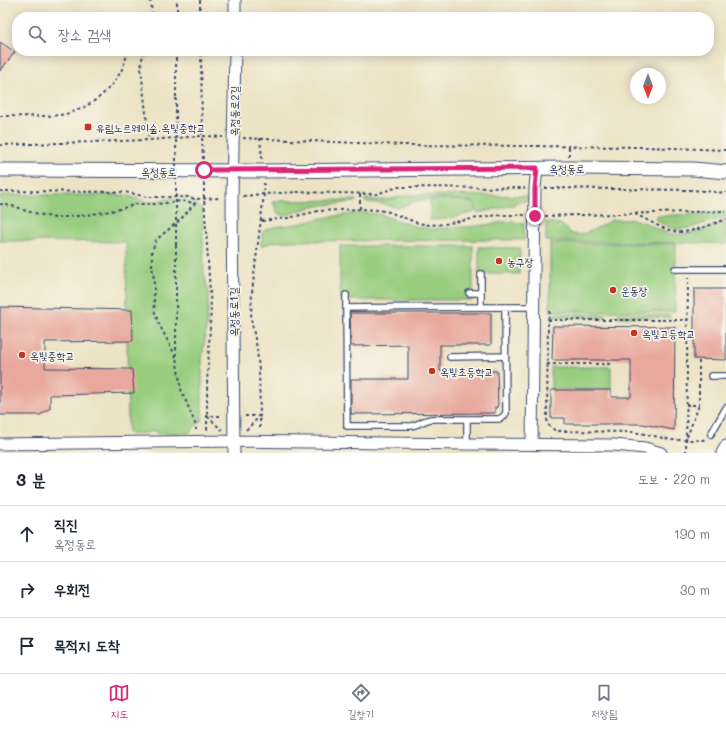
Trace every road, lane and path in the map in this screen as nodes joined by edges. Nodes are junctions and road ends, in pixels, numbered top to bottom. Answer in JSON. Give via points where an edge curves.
{"nodes":[{"id":1,"x":150,"y":0,"type":"edge"},
{"id":2,"x":177,"y":0,"type":"edge"},
{"id":3,"x":200,"y":0,"type":"edge"},
{"id":4,"x":235,"y":0,"type":"edge"},
{"id":5,"x":152,"y":12,"type":"edge"},
{"id":6,"x":177,"y":12,"type":"edge"},
{"id":7,"x":200,"y":12,"type":"edge"},
{"id":8,"x":235,"y":12,"type":"edge"},
{"id":9,"x":126,"y":56,"type":"edge"},
{"id":10,"x":143,"y":56,"type":"edge"},
{"id":11,"x":176,"y":56,"type":"edge"},
{"id":12,"x":201,"y":56,"type":"edge"},
{"id":13,"x":235,"y":56,"type":"edge"},
{"id":14,"x":0,"y":116,"type":"edge"},
{"id":15,"x":202,"y":136,"type":"junction"},
{"id":16,"x":234,"y":138,"type":"junction"},
{"id":17,"x":149,"y":140,"type":"junction"},
{"id":18,"x":0,"y":145,"type":"edge"},
{"id":19,"x":726,"y":150,"type":"edge"},
{"id":20,"x":537,"y":168,"type":"junction"},
{"id":21,"x":0,"y":170,"type":"edge"},
{"id":22,"x":204,"y":170,"type":"junction"},
{"id":23,"x":232,"y":171,"type":"junction"},
{"id":24,"x":726,"y":172,"type":"edge"},
{"id":25,"x":535,"y":188,"type":"junction"},
{"id":26,"x":0,"y":191,"type":"edge"},
{"id":27,"x":360,"y":193,"type":"junction"},
{"id":28,"x":726,"y":193,"type":"edge"},
{"id":29,"x":204,"y":198,"type":"junction"},
{"id":30,"x":195,"y":199,"type":"junction"},
{"id":31,"x":195,"y":203,"type":"junction"},
{"id":32,"x":0,"y":204,"type":"edge"},
{"id":33,"x":360,"y":208,"type":"junction"},
{"id":34,"x":726,"y":211,"type":"edge"},
{"id":35,"x":633,"y":213,"type":"junction"},
{"id":36,"x":535,"y":216,"type":"junction"},
{"id":37,"x":726,"y":220,"type":"edge"},
{"id":38,"x":261,"y":221,"type":"junction"},
{"id":39,"x":675,"y":269,"type":"dead end"},
{"id":40,"x":688,"y":269,"type":"junction"},
{"id":41,"x":726,"y":269,"type":"edge"},
{"id":42,"x":481,"y":274,"type":"dead end"},
{"id":43,"x":470,"y":293,"type":"dead end"},
{"id":44,"x":481,"y":293,"type":"junction"},
{"id":45,"x":346,"y":295,"type":"dead end"},
{"id":46,"x":481,"y":307,"type":"junction"},
{"id":47,"x":505,"y":307,"type":"junction"},
{"id":48,"x":534,"y":307,"type":"junction"},
{"id":49,"x":346,"y":308,"type":"junction"},
{"id":50,"x":550,"y":311,"type":"dead end"},
{"id":51,"x":548,"y":320,"type":"junction"},
{"id":52,"x":687,"y":320,"type":"junction"},
{"id":53,"x":505,"y":356,"type":"junction"},
{"id":54,"x":176,"y":357,"type":"junction"},
{"id":55,"x":450,"y":357,"type":"dead end"},
{"id":56,"x":699,"y":360,"type":"dead end"},
{"id":57,"x":548,"y":364,"type":"junction"},
{"id":58,"x":613,"y":364,"type":"dead end"},
{"id":59,"x":711,"y":376,"type":"dead end"},
{"id":60,"x":726,"y":376,"type":"edge"},
{"id":61,"x":699,"y":404,"type":"junction"},
{"id":62,"x":686,"y":405,"type":"junction"},
{"id":63,"x":726,"y":408,"type":"edge"},
{"id":64,"x":207,"y":416,"type":"dead end"},
{"id":65,"x":260,"y":416,"type":"dead end"},
{"id":66,"x":468,"y":419,"type":"junction"},
{"id":67,"x":196,"y":426,"type":"dead end"},
{"id":68,"x":710,"y":434,"type":"joint"},
{"id":69,"x":686,"y":440,"type":"junction"},
{"id":70,"x":234,"y":441,"type":"junction"},
{"id":71,"x":0,"y":444,"type":"edge"},
{"id":72,"x":467,"y":444,"type":"junction"},
{"id":73,"x":532,"y":444,"type":"junction"},
{"id":74,"x":726,"y":446,"type":"edge"},
{"id":75,"x":39,"y":448,"type":"edge"},
{"id":76,"x":234,"y":453,"type":"edge"},
{"id":77,"x":661,"y":453,"type":"edge"},
{"id":78,"x":686,"y":453,"type":"edge"},
{"id":79,"x":722,"y":453,"type":"edge"}],
"edges":[{"from":1,"to":5,"type":"path"},
{"from":2,"to":6,"type":"path"},
{"from":3,"to":7,"type":"path"},
{"from":4,"to":8,"type":"street"},
{"from":9,"to":14,"type":"path","via":[[115,80],[106,91],[85,107],[60,114]]},
{"from":10,"to":17,"type":"path","via":[[141,69]]},
{"from":11,"to":54,"type":"path","bridge":true},
{"from":12,"to":15,"type":"path"},
{"from":13,"to":16,"type":"street","name":"옥정동로2길"},
{"from":15,"to":16,"type":"path"},
{"from":15,"to":17,"type":"path"},
{"from":15,"to":22,"type":"path"},
{"from":16,"to":19,"type":"path","via":[[404,145]]},
{"from":16,"to":23,"type":"street","name":"옥정동로2길"},
{"from":17,"to":18,"type":"path"},
{"from":20,"to":23,"type":"street","name":"옥정동로"},
{"from":20,"to":24,"type":"street","name":"옥정동로","via":[[693,169]]},
{"from":20,"to":25,"type":"street"},
{"from":21,"to":22,"type":"street","name":"옥정동로"},
{"from":22,"to":23,"type":"street","name":"옥정동로"},
{"from":22,"to":29,"type":"path"},
{"from":23,"to":70,"type":"street","name":"옥정동로1길"},
{"from":25,"to":27,"type":"path","via":[[398,188],[376,194]]},
{"from":25,"to":28,"type":"path","via":[[692,190]]},
{"from":25,"to":36,"type":"street"},
{"from":26,"to":30,"type":"path","via":[[125,192],[147,197]]},
{"from":27,"to":33,"type":"path"},
{"from":27,"to":38,"type":"path","via":[[264,194]]},
{"from":29,"to":30,"type":"path"},
{"from":29,"to":64,"type":"path","via":[[210,309]]},
{"from":30,"to":31,"type":"path"},
{"from":31,"to":32,"type":"path","via":[[181,201],[137,204],[116,210],[56,218]]},
{"from":31,"to":54,"type":"path","via":[[156,240],[152,251],[155,313]]},
{"from":33,"to":36,"type":"path","via":[[389,212],[430,225],[489,216]]},
{"from":33,"to":38,"type":"path","via":[[318,211]]},
{"from":34,"to":35,"type":"path"},
{"from":35,"to":36,"type":"path"},
{"from":35,"to":37,"type":"path","via":[[679,232]]},
{"from":36,"to":48,"type":"street"},
{"from":38,"to":65,"type":"path","via":[[251,318],[257,348]]},
{"from":39,"to":40,"type":"lane"},
{"from":40,"to":41,"type":"lane"},
{"from":40,"to":52,"type":"path"},
{"from":42,"to":44,"type":"lane"},
{"from":43,"to":44,"type":"lane"},
{"from":44,"to":46,"type":"lane"},
{"from":45,"to":49,"type":"lane"},
{"from":46,"to":47,"type":"lane"},
{"from":46,"to":49,"type":"lane"},
{"from":47,"to":48,"type":"lane"},
{"from":47,"to":53,"type":"lane"},
{"from":48,"to":73,"type":"street"},
{"from":49,"to":66,"type":"lane","via":[[346,426],[411,426],[426,420]]},
{"from":50,"to":51,"type":"path"},
{"from":51,"to":52,"type":"path"},
{"from":51,"to":57,"type":"path"},
{"from":52,"to":62,"type":"path"},
{"from":53,"to":55,"type":"lane"},
{"from":53,"to":66,"type":"lane","via":[[505,415],[499,419]]},
{"from":54,"to":67,"type":"path","via":[[181,389]]},
{"from":56,"to":61,"type":"path"},
{"from":57,"to":58,"type":"path"},
{"from":57,"to":69,"type":"path","via":[[547,419],[554,430],[638,433]]},
{"from":59,"to":60,"type":"lane"},
{"from":61,"to":62,"type":"path"},
{"from":61,"to":69,"type":"path"},
{"from":62,"to":69,"type":"path"},
{"from":63,"to":68,"type":"lane"},
{"from":66,"to":72,"type":"lane"},
{"from":68,"to":69,"type":"path","via":[[703,440]]},
{"from":69,"to":78,"type":"path"},
{"from":70,"to":72,"type":"street"},
{"from":70,"to":75,"type":"street"},
{"from":70,"to":76,"type":"street","name":"옥정동로1길"},
{"from":71,"to":75,"type":"street"},
{"from":72,"to":73,"type":"street"},
{"from":73,"to":77,"type":"street","via":[[614,444]]},
{"from":74,"to":79,"type":"street"}]}
